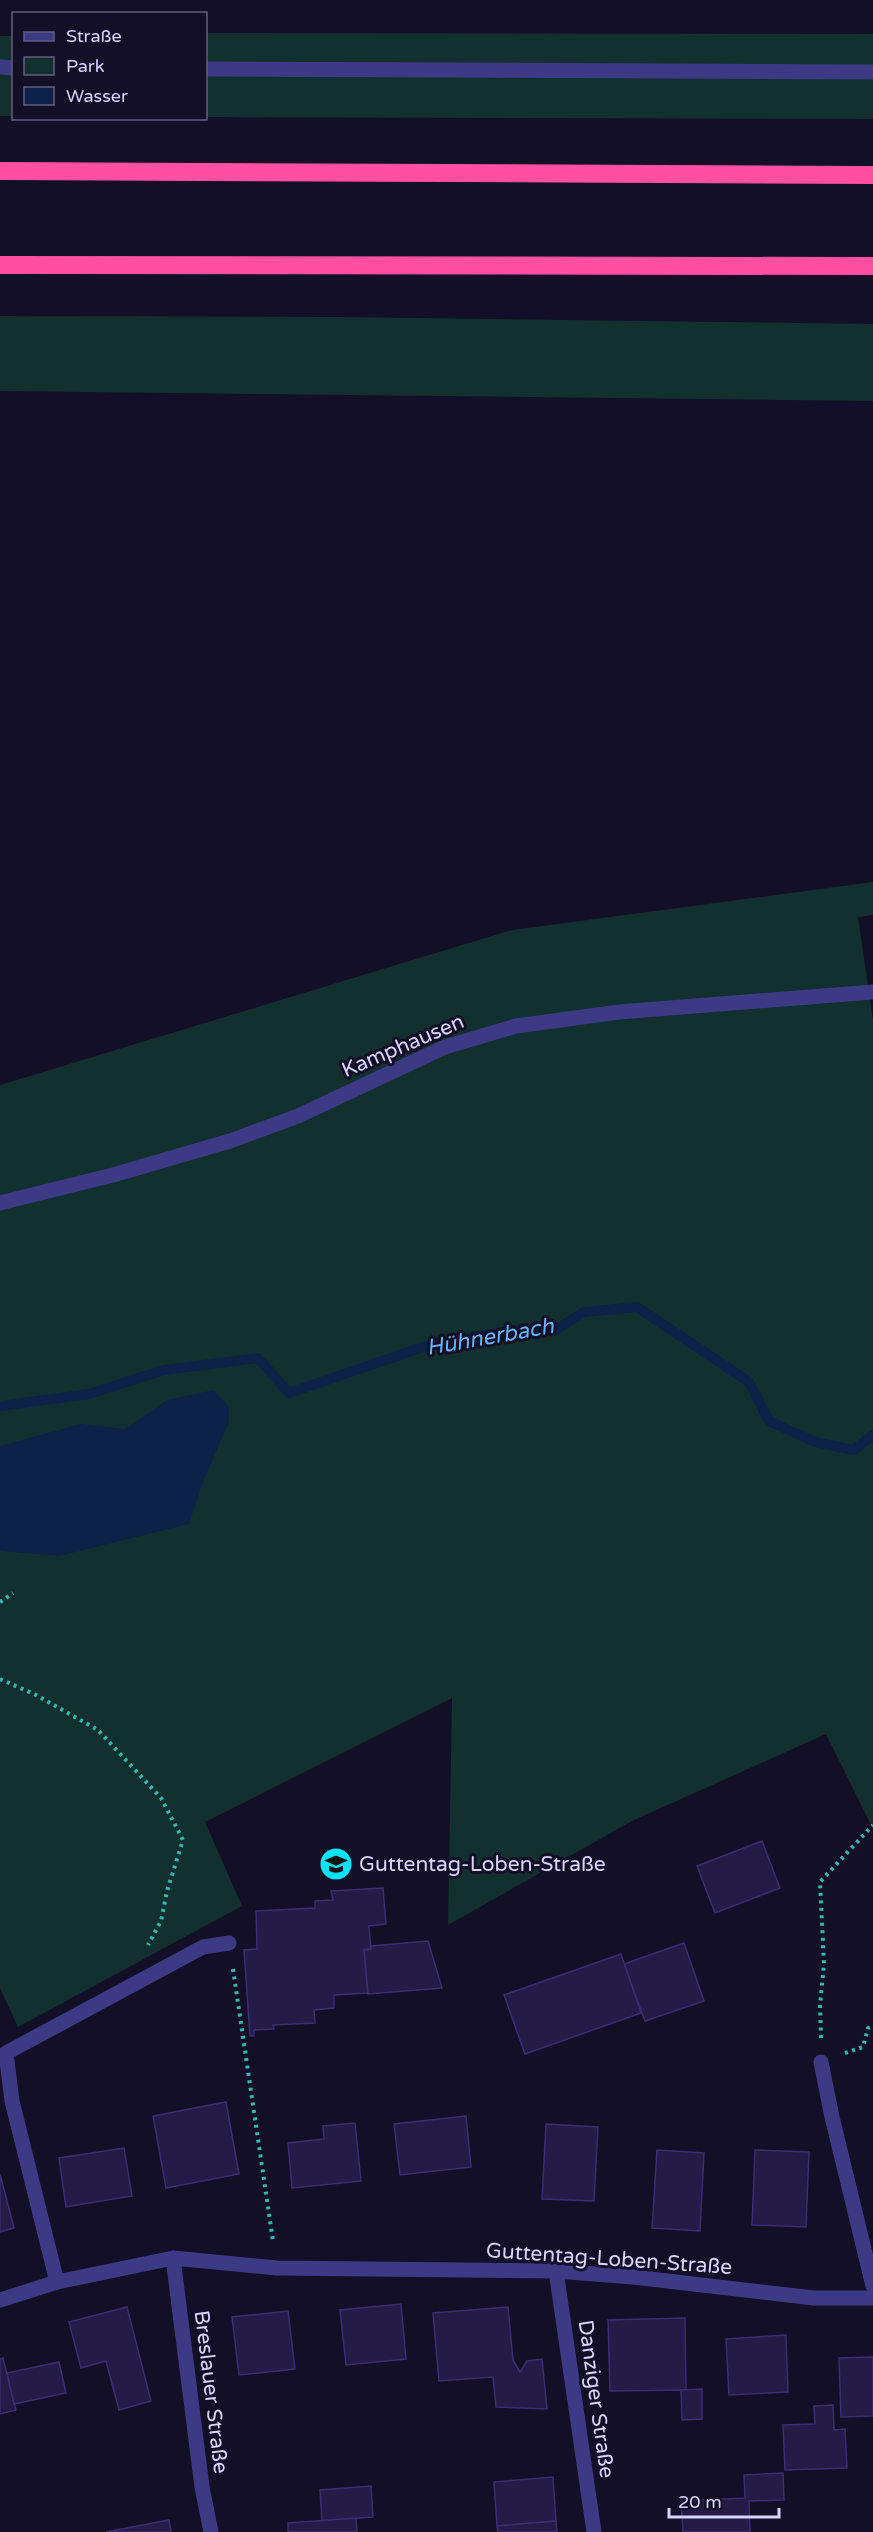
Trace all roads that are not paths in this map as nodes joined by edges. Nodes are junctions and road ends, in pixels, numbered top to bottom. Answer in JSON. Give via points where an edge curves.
{"nodes":[{"id":1,"x":207,"y":69,"type":"edge"},
{"id":2,"x":873,"y":72,"type":"edge"},
{"id":3,"x":0,"y":171,"type":"edge"},
{"id":4,"x":873,"y":175,"type":"edge"},
{"id":5,"x":0,"y":265,"type":"edge"},
{"id":6,"x":873,"y":266,"type":"edge"},
{"id":7,"x":873,"y":992,"type":"edge"},
{"id":8,"x":0,"y":1203,"type":"edge"},
{"id":9,"x":229,"y":1943,"type":"road end"},
{"id":10,"x":821,"y":2062,"type":"road end"},
{"id":11,"x":172,"y":2258,"type":"junction"},
{"id":12,"x":556,"y":2271,"type":"junction"},
{"id":13,"x":57,"y":2282,"type":"junction"},
{"id":14,"x":873,"y":2286,"type":"edge"},
{"id":15,"x":873,"y":2298,"type":"edge"},
{"id":16,"x":0,"y":2300,"type":"edge"},
{"id":17,"x":211,"y":2532,"type":"edge"},
{"id":18,"x":594,"y":2532,"type":"edge"}],
"edges":[{"from":1,"to":2,"type":"street"},
{"from":3,"to":4,"type":"highway"},
{"from":5,"to":6,"type":"highway"},
{"from":7,"to":8,"type":"street","name":"Kamphausen","via":[[619,1012],[516,1026],[446,1047],[298,1116],[230,1141]]},
{"from":9,"to":13,"type":"street","via":[[203,1947],[6,2053],[12,2101]]},
{"from":10,"to":14,"type":"street"},
{"from":11,"to":12,"type":"street","name":"Guttentag-Loben-Straße","via":[[278,2268]]},
{"from":11,"to":13,"type":"street","name":"Guttentag-Loben-Straße"},
{"from":11,"to":17,"type":"street","name":"Breslauer Straße"},
{"from":12,"to":15,"type":"street","name":"Guttentag-Loben-Straße","via":[[814,2298]]},
{"from":12,"to":18,"type":"street","name":"Danziger Straße"},
{"from":13,"to":16,"type":"street","name":"Guttentag-Loben-Straße"}]}
